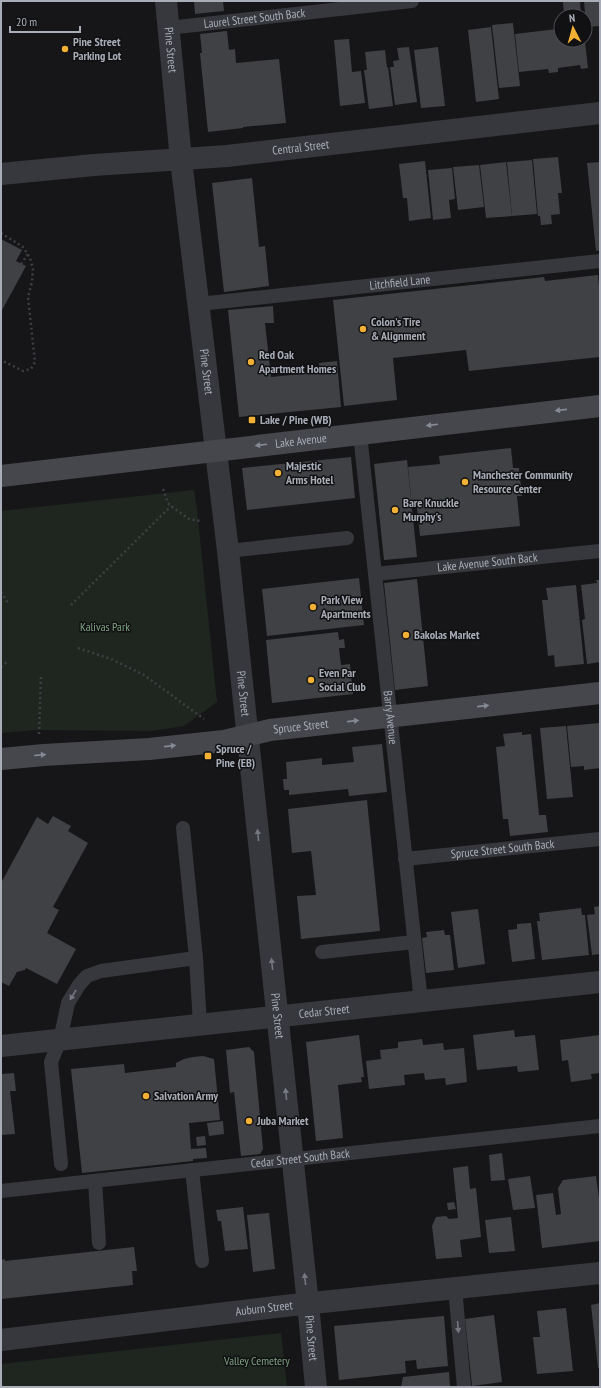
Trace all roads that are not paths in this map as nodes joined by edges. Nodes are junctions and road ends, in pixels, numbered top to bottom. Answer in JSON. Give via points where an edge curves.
{"nodes":[{"id":1,"x":166,"y":1,"type":"edge"},
{"id":2,"x":412,"y":1,"type":"edge"},
{"id":3,"x":168,"y":28,"type":"junction"},
{"id":4,"x":600,"y":112,"type":"edge"},
{"id":5,"x":181,"y":160,"type":"junction"},
{"id":6,"x":1,"y":174,"type":"edge"},
{"id":7,"x":600,"y":261,"type":"edge"},
{"id":8,"x":199,"y":304,"type":"junction"},
{"id":9,"x":600,"y":406,"type":"edge"},
{"id":10,"x":360,"y":434,"type":"junction"},
{"id":11,"x":216,"y":450,"type":"junction"},
{"id":12,"x":1,"y":476,"type":"edge"},
{"id":13,"x":347,"y":538,"type":"dead end"},
{"id":14,"x":228,"y":551,"type":"junction"},
{"id":15,"x":600,"y":551,"type":"edge"},
{"id":16,"x":375,"y":574,"type":"junction"},
{"id":17,"x":600,"y":693,"type":"edge"},
{"id":18,"x":390,"y":716,"type":"junction"},
{"id":19,"x":248,"y":735,"type":"junction"},
{"id":20,"x":1,"y":759,"type":"edge"},
{"id":21,"x":183,"y":828,"type":"dead end"},
{"id":22,"x":600,"y":838,"type":"edge"},
{"id":23,"x":405,"y":859,"type":"junction"},
{"id":24,"x":414,"y":942,"type":"junction"},
{"id":25,"x":322,"y":952,"type":"dead end"},
{"id":26,"x":196,"y":958,"type":"junction"},
{"id":27,"x":600,"y":982,"type":"edge"},
{"id":28,"x":421,"y":1002,"type":"junction"},
{"id":29,"x":278,"y":1017,"type":"junction"},
{"id":30,"x":200,"y":1026,"type":"junction"},
{"id":31,"x":60,"y":1040,"type":"junction"},
{"id":32,"x":1,"y":1046,"type":"edge"},
{"id":33,"x":600,"y":1126,"type":"edge"},
{"id":34,"x":292,"y":1160,"type":"junction"},
{"id":35,"x":60,"y":1164,"type":"dead end"},
{"id":36,"x":192,"y":1170,"type":"junction"},
{"id":37,"x":95,"y":1181,"type":"junction"},
{"id":38,"x":1,"y":1191,"type":"edge"},
{"id":39,"x":99,"y":1243,"type":"dead end"},
{"id":40,"x":202,"y":1261,"type":"dead end"},
{"id":41,"x":600,"y":1273,"type":"edge"},
{"id":42,"x":455,"y":1288,"type":"junction"},
{"id":43,"x":308,"y":1304,"type":"junction"},
{"id":44,"x":1,"y":1340,"type":"edge"},
{"id":45,"x":316,"y":1387,"type":"edge"},
{"id":46,"x":464,"y":1387,"type":"edge"}],
"edges":[{"from":1,"to":3,"type":"street","name":"Pine Street"},
{"from":2,"to":3,"type":"lane","name":"Laurel Street South Back"},
{"from":3,"to":5,"type":"street","name":"Pine Street"},
{"from":4,"to":5,"type":"street","name":"Central Street"},
{"from":5,"to":6,"type":"street","name":"Central Street"},
{"from":5,"to":8,"type":"street","name":"Pine Street"},
{"from":7,"to":8,"type":"lane","name":"Litchfield Lane"},
{"from":8,"to":11,"type":"street","name":"Pine Street"},
{"from":9,"to":10,"type":"street","name":"Lake Avenue","one_way":true},
{"from":10,"to":11,"type":"street","name":"Lake Avenue","one_way":true},
{"from":10,"to":16,"type":"lane","name":"Barry Avenue"},
{"from":11,"to":12,"type":"street","name":"Lake Avenue"},
{"from":11,"to":14,"type":"street","name":"Pine Street"},
{"from":13,"to":14,"type":"lane"},
{"from":14,"to":19,"type":"street","name":"Pine Street"},
{"from":15,"to":16,"type":"lane","name":"Lake Avenue South Back"},
{"from":16,"to":18,"type":"lane","name":"Barry Avenue"},
{"from":18,"to":17,"type":"street","name":"Spruce Street","one_way":true},
{"from":19,"to":18,"type":"street","name":"Spruce Street","one_way":true,"via":[[270,730]]},
{"from":18,"to":23,"type":"lane","name":"Barry Avenue"},
{"from":20,"to":19,"type":"street","name":"Spruce Street","one_way":true,"via":[[156,748],[224,741]]},
{"from":29,"to":19,"type":"street","name":"Pine Street","one_way":true},
{"from":21,"to":26,"type":"lane"},
{"from":22,"to":23,"type":"lane","name":"Spruce Street South Back"},
{"from":23,"to":24,"type":"lane","name":"Barry Avenue"},
{"from":24,"to":25,"type":"lane"},
{"from":24,"to":28,"type":"lane","name":"Barry Avenue"},
{"from":26,"to":30,"type":"lane"},
{"from":26,"to":31,"type":"lane","one_way":true,"via":[[101,971],[87,976],[68,1003]]},
{"from":27,"to":28,"type":"street","name":"Cedar Street"},
{"from":28,"to":29,"type":"street","name":"Cedar Street"},
{"from":29,"to":30,"type":"street","name":"Cedar Street"},
{"from":34,"to":29,"type":"street","name":"Pine Street","one_way":true},
{"from":30,"to":31,"type":"street","name":"Cedar Street"},
{"from":31,"to":32,"type":"street","name":"Cedar Street"},
{"from":31,"to":35,"type":"lane","via":[[51,1062]]},
{"from":33,"to":34,"type":"lane","name":"Cedar Street South Back"},
{"from":34,"to":36,"type":"lane","name":"Cedar Street South Back"},
{"from":43,"to":34,"type":"street","name":"Pine Street","one_way":true},
{"from":36,"to":37,"type":"lane","name":"Cedar Street South Back"},
{"from":36,"to":40,"type":"lane"},
{"from":37,"to":38,"type":"lane","name":"Cedar Street South Back"},
{"from":37,"to":39,"type":"lane"},
{"from":41,"to":42,"type":"street","name":"Auburn Street"},
{"from":42,"to":43,"type":"street","name":"Auburn Street"},
{"from":42,"to":46,"type":"lane","one_way":true},
{"from":43,"to":44,"type":"street","name":"Auburn Street"},
{"from":43,"to":45,"type":"street","name":"Pine Street"}]}
